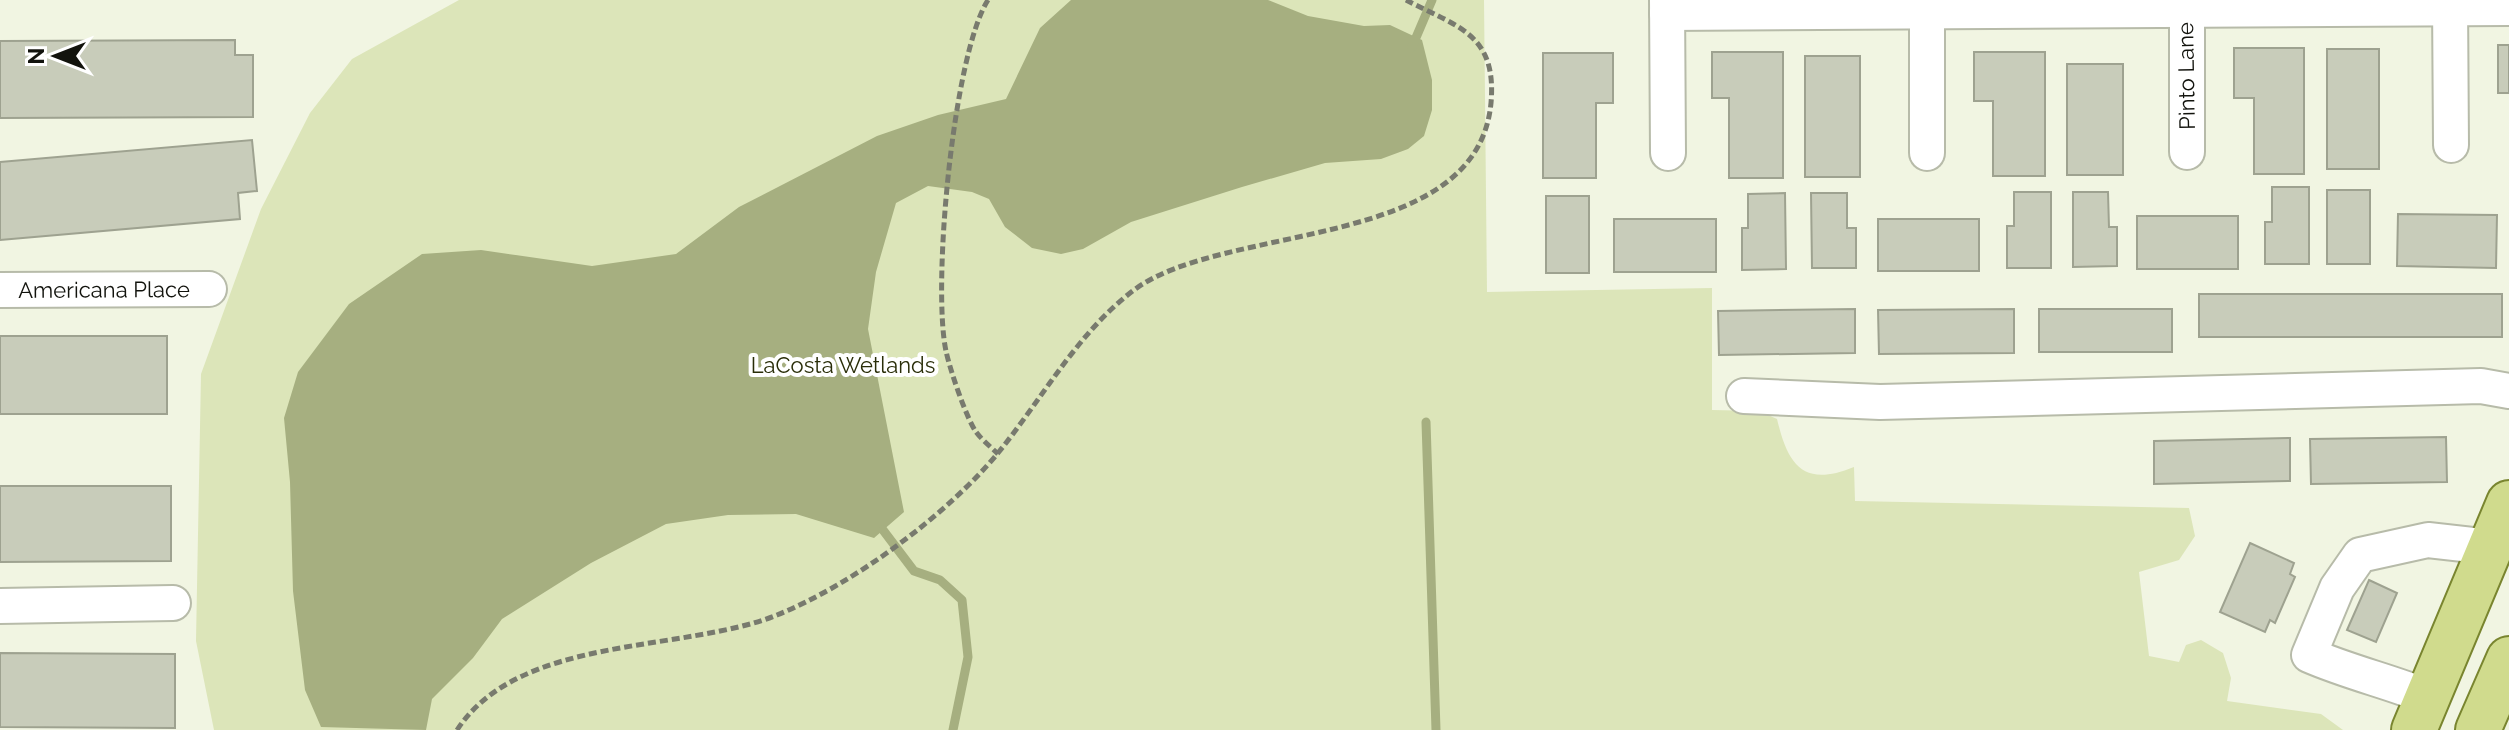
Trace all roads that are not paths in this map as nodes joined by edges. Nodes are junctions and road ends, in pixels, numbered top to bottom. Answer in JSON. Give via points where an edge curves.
{"nodes":[{"id":1,"x":2449,"y":4,"type":"edge"},
{"id":2,"x":1927,"y":6,"type":"edge"},
{"id":3,"x":2186,"y":6,"type":"edge"},
{"id":4,"x":1667,"y":7,"type":"edge"},
{"id":5,"x":2509,"y":8,"type":"edge"},
{"id":6,"x":2451,"y":145,"type":"dead end"},
{"id":7,"x":2187,"y":152,"type":"dead end"},
{"id":8,"x":1668,"y":153,"type":"dead end"},
{"id":9,"x":1927,"y":153,"type":"dead end"},
{"id":10,"x":209,"y":289,"type":"dead end"},
{"id":11,"x":0,"y":290,"type":"edge"},
{"id":12,"x":2509,"y":391,"type":"edge"},
{"id":13,"x":1744,"y":396,"type":"dead end"},
{"id":14,"x":2509,"y":503,"type":"edge"},
{"id":15,"x":2490,"y":547,"type":"junction"},
{"id":16,"x":173,"y":603,"type":"dead end"},
{"id":17,"x":0,"y":606,"type":"edge"},
{"id":18,"x":2509,"y":659,"type":"edge"},
{"id":19,"x":2421,"y":719,"type":"edge"},
{"id":20,"x":2490,"y":726,"type":"edge"}],
"edges":[{"from":1,"to":3,"type":"street"},
{"from":1,"to":5,"type":"street"},
{"from":1,"to":6,"type":"street"},
{"from":2,"to":3,"type":"street"},
{"from":2,"to":4,"type":"street"},
{"from":2,"to":9,"type":"street"},
{"from":3,"to":7,"type":"street","name":"Pinto Lane"},
{"from":4,"to":8,"type":"street"},
{"from":10,"to":11,"type":"street","name":"Americana Place"},
{"from":12,"to":13,"type":"street","via":[[2481,386],[1880,402]]},
{"from":14,"to":15,"type":"main road"},
{"from":15,"to":19,"type":"main road"},
{"from":15,"to":19,"type":"street","via":[[2428,540],[2360,555],[2337,588],[2309,655],[2394,683]]},
{"from":16,"to":17,"type":"street"},
{"from":18,"to":20,"type":"main road"}]}
